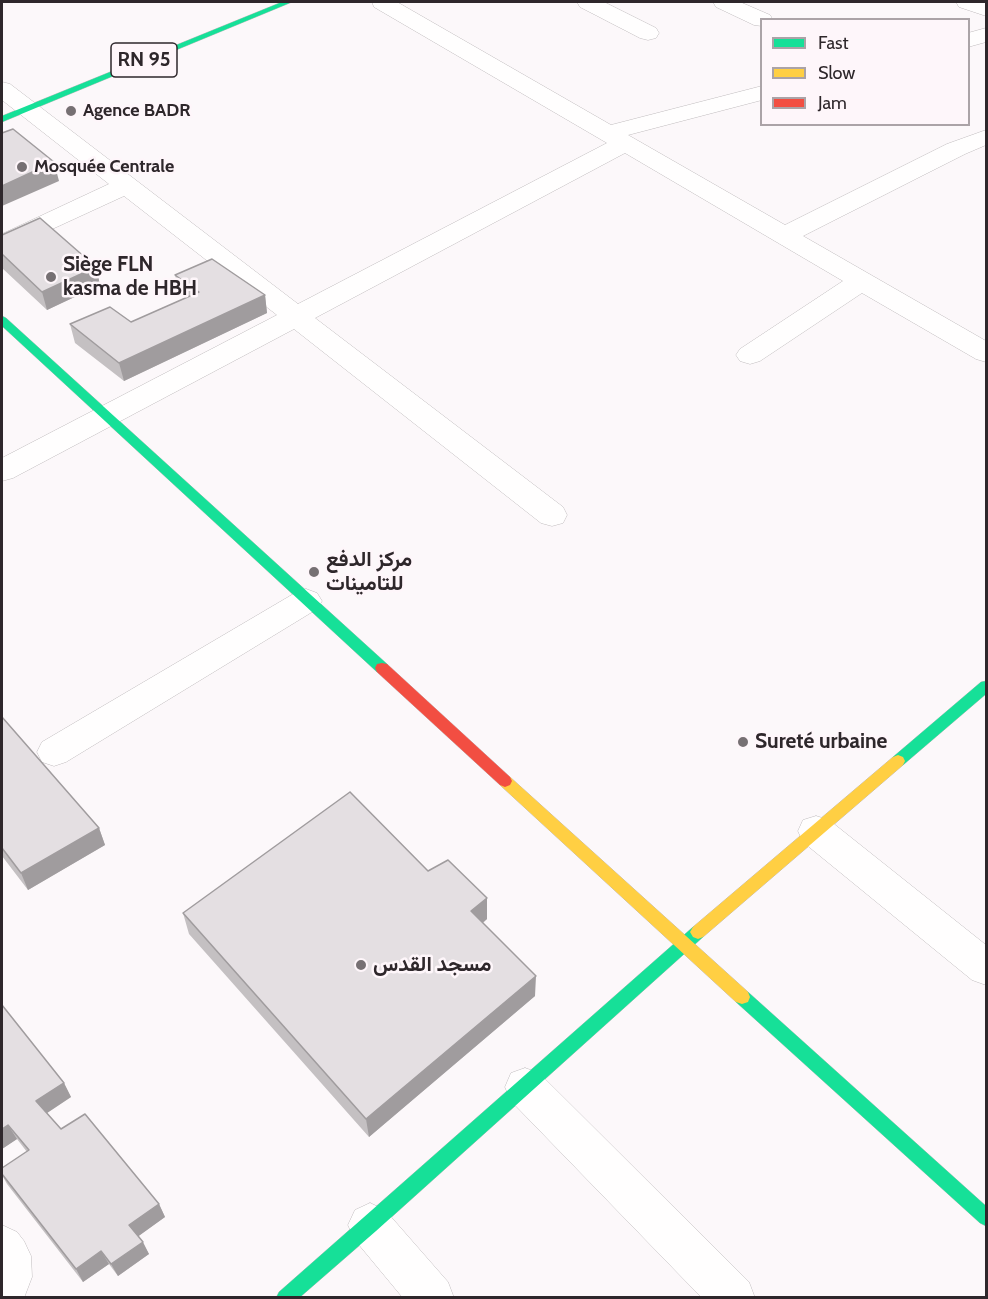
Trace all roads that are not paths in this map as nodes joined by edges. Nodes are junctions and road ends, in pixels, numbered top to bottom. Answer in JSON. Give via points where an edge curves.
{"nodes":[{"id":1,"x":288,"y":2,"type":"edge"},
{"id":2,"x":382,"y":2,"type":"edge"},
{"id":3,"x":588,"y":2,"type":"edge"},
{"id":4,"x":724,"y":2,"type":"edge"},
{"id":5,"x":967,"y":2,"type":"edge"},
{"id":6,"x":987,"y":10,"type":"edge"},
{"id":7,"x":760,"y":19,"type":"edge"},
{"id":8,"x":648,"y":33,"type":"dead end"},
{"id":9,"x":987,"y":35,"type":"edge"},
{"id":10,"x":970,"y":40,"type":"edge"},
{"id":11,"x":2,"y":89,"type":"edge"},
{"id":12,"x":760,"y":94,"type":"edge"},
{"id":13,"x":27,"y":108,"type":"junction"},
{"id":14,"x":2,"y":119,"type":"edge"},
{"id":15,"x":987,"y":137,"type":"edge"},
{"id":16,"x":617,"y":138,"type":"junction"},
{"id":17,"x":126,"y":185,"type":"junction"},
{"id":18,"x":785,"y":235,"type":"junction"},
{"id":19,"x":2,"y":243,"type":"edge"},
{"id":20,"x":862,"y":281,"type":"junction"},
{"id":21,"x":296,"y":316,"type":"junction"},
{"id":22,"x":2,"y":320,"type":"edge"},
{"id":23,"x":987,"y":353,"type":"edge"},
{"id":24,"x":750,"y":355,"type":"dead end"},
{"id":25,"x":105,"y":417,"type":"junction"},
{"id":26,"x":2,"y":471,"type":"edge"},
{"id":27,"x":552,"y":516,"type":"dead end"},
{"id":28,"x":306,"y":601,"type":"junction"},
{"id":29,"x":987,"y":686,"type":"edge"},
{"id":30,"x":54,"y":752,"type":"dead end"},
{"id":31,"x":816,"y":831,"type":"junction"},
{"id":32,"x":683,"y":944,"type":"junction"},
{"id":33,"x":987,"y":968,"type":"edge"},
{"id":34,"x":525,"y":1087,"type":"junction"},
{"id":35,"x":987,"y":1216,"type":"edge"},
{"id":36,"x":370,"y":1226,"type":"junction"},
{"id":37,"x":2,"y":1247,"type":"edge"},
{"id":38,"x":2,"y":1296,"type":"edge"},
{"id":39,"x":285,"y":1298,"type":"edge"},
{"id":40,"x":432,"y":1298,"type":"edge"},
{"id":41,"x":733,"y":1298,"type":"edge"}],
"edges":[{"from":1,"to":13,"type":"main road","number":"RN 95"},
{"from":2,"to":16,"type":"street"},
{"from":3,"to":8,"type":"street"},
{"from":4,"to":7,"type":"street"},
{"from":5,"to":6,"type":"street"},
{"from":9,"to":10,"type":"street"},
{"from":11,"to":13,"type":"street"},
{"from":12,"to":16,"type":"street"},
{"from":13,"to":14,"type":"main road","number":"RN 95"},
{"from":13,"to":17,"type":"street"},
{"from":15,"to":18,"type":"street"},
{"from":16,"to":18,"type":"street"},
{"from":16,"to":21,"type":"street"},
{"from":17,"to":19,"type":"street"},
{"from":17,"to":21,"type":"street"},
{"from":18,"to":20,"type":"street"},
{"from":20,"to":23,"type":"street"},
{"from":20,"to":24,"type":"street"},
{"from":21,"to":25,"type":"street"},
{"from":21,"to":27,"type":"street"},
{"from":22,"to":25,"type":"main road"},
{"from":25,"to":26,"type":"street"},
{"from":25,"to":28,"type":"main road"},
{"from":28,"to":30,"type":"street"},
{"from":28,"to":32,"type":"main road"},
{"from":29,"to":31,"type":"main road"},
{"from":31,"to":32,"type":"main road"},
{"from":31,"to":33,"type":"street"},
{"from":32,"to":34,"type":"main road"},
{"from":32,"to":35,"type":"main road"},
{"from":34,"to":36,"type":"main road"},
{"from":34,"to":41,"type":"street"},
{"from":36,"to":39,"type":"main road"},
{"from":36,"to":40,"type":"street"},
{"from":37,"to":38,"type":"street","via":[[9,1256],[10,1277]]}]}
